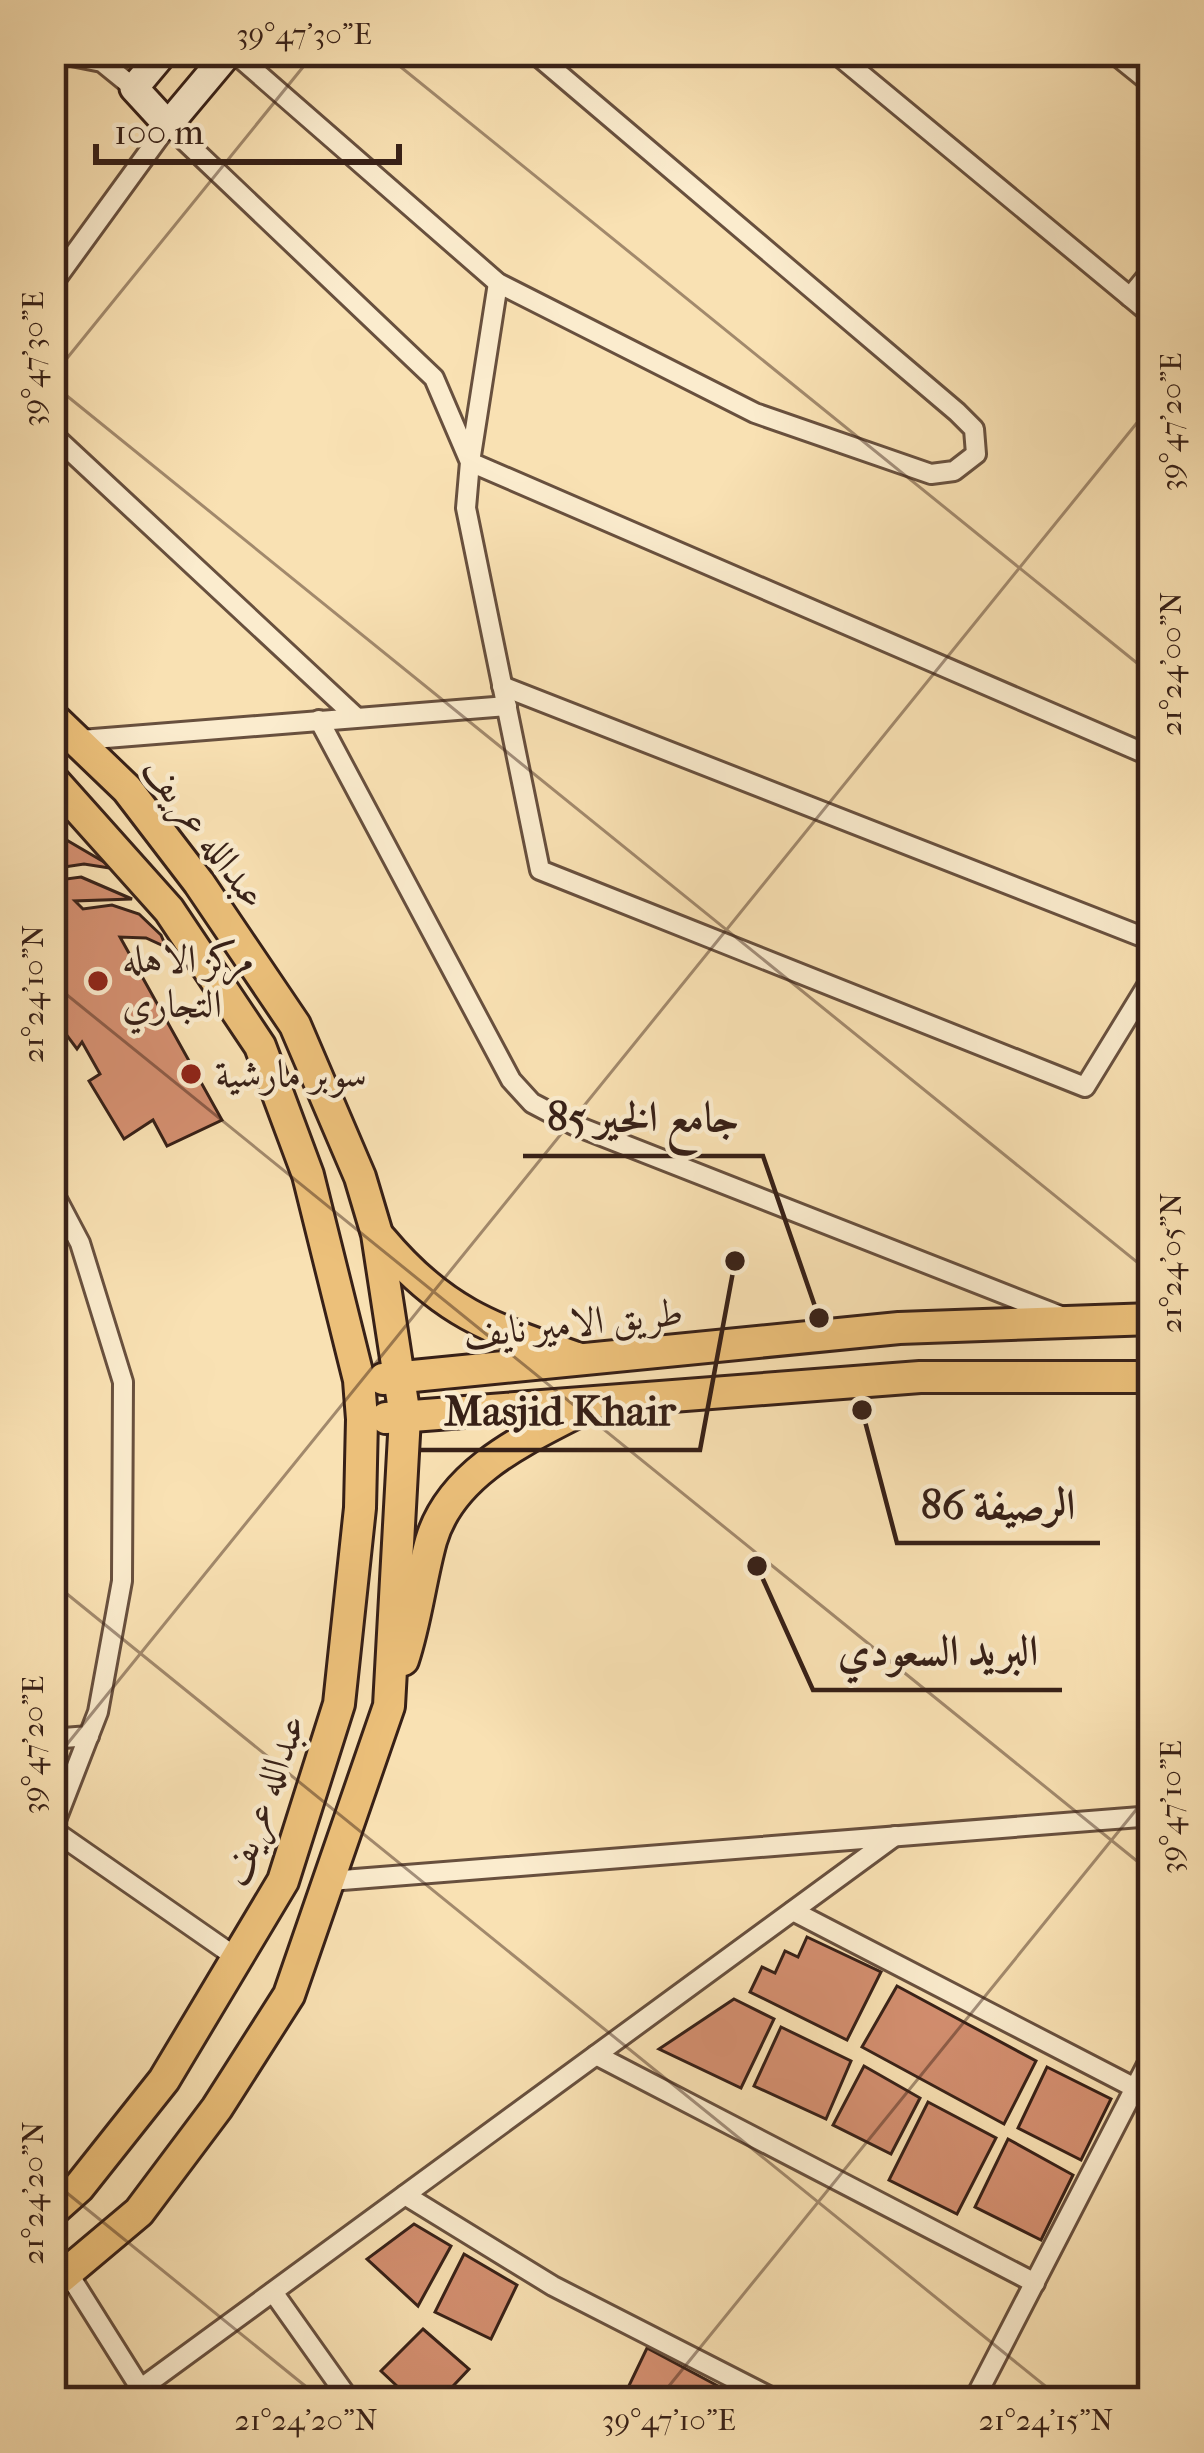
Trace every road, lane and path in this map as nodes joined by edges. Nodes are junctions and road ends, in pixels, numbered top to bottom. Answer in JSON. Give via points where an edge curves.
{"nodes":[{"id":1,"x":165,"y":51,"type":"edge"},
{"id":2,"x":231,"y":51,"type":"edge"},
{"id":3,"x":532,"y":51,"type":"edge"},
{"id":4,"x":833,"y":51,"type":"edge"},
{"id":5,"x":1111,"y":51,"type":"edge"},
{"id":6,"x":1144,"y":51,"type":"edge"},
{"id":7,"x":51,"y":52,"type":"edge"},
{"id":8,"x":1153,"y":70,"type":"edge"},
{"id":9,"x":1153,"y":85,"type":"edge"},
{"id":10,"x":134,"y":88,"type":"junction"},
{"id":11,"x":168,"y":125,"type":"junction"},
{"id":12,"x":1153,"y":269,"type":"edge"},
{"id":13,"x":498,"y":284,"type":"junction"},
{"id":14,"x":51,"y":286,"type":"edge"},
{"id":15,"x":1130,"y":297,"type":"junction"},
{"id":16,"x":1153,"y":316,"type":"edge"},
{"id":17,"x":51,"y":433,"type":"edge"},
{"id":18,"x":470,"y":462,"type":"junction"},
{"id":19,"x":505,"y":696,"type":"junction"},
{"id":20,"x":51,"y":716,"type":"edge"},
{"id":21,"x":356,"y":717,"type":"junction"},
{"id":22,"x":320,"y":720,"type":"junction"},
{"id":23,"x":82,"y":740,"type":"junction"},
{"id":24,"x":1153,"y":757,"type":"edge"},
{"id":25,"x":51,"y":778,"type":"edge"},
{"id":26,"x":1153,"y":941,"type":"edge"},
{"id":27,"x":1153,"y":976,"type":"edge"},
{"id":28,"x":51,"y":1188,"type":"edge"},
{"id":29,"x":377,"y":1234,"type":"junction"},
{"id":30,"x":1153,"y":1318,"type":"edge"},
{"id":31,"x":1073,"y":1321,"type":"junction"},
{"id":32,"x":588,"y":1362,"type":"junction"},
{"id":33,"x":1153,"y":1377,"type":"edge"},
{"id":34,"x":400,"y":1378,"type":"junction"},
{"id":35,"x":359,"y":1380,"type":"junction"},
{"id":36,"x":599,"y":1401,"type":"junction"},
{"id":37,"x":405,"y":1417,"type":"junction"},
{"id":38,"x":362,"y":1419,"type":"junction"},
{"id":39,"x":389,"y":1706,"type":"junction"},
{"id":40,"x":89,"y":1736,"type":"junction"},
{"id":41,"x":51,"y":1739,"type":"edge"},
{"id":42,"x":1153,"y":1816,"type":"edge"},
{"id":43,"x":52,"y":1832,"type":"edge"},
{"id":44,"x":896,"y":1836,"type":"junction"},
{"id":45,"x":330,"y":1881,"type":"junction"},
{"id":46,"x":793,"y":1911,"type":"junction"},
{"id":47,"x":237,"y":1958,"type":"junction"},
{"id":48,"x":1153,"y":2053,"type":"edge"},
{"id":49,"x":596,"y":2055,"type":"junction"},
{"id":50,"x":1135,"y":2088,"type":"junction"},
{"id":51,"x":405,"y":2195,"type":"junction"},
{"id":52,"x":51,"y":2212,"type":"edge"},
{"id":53,"x":60,"y":2279,"type":"edge"},
{"id":54,"x":1034,"y":2283,"type":"junction"},
{"id":55,"x":273,"y":2292,"type":"junction"},
{"id":56,"x":740,"y":2384,"type":"junction"},
{"id":57,"x":145,"y":2396,"type":"edge"},
{"id":58,"x":351,"y":2402,"type":"edge"},
{"id":59,"x":730,"y":2402,"type":"edge"},
{"id":60,"x":780,"y":2402,"type":"edge"},
{"id":61,"x":973,"y":2402,"type":"edge"}],
"edges":[{"from":1,"to":10,"type":"street"},
{"from":2,"to":11,"type":"street"},
{"from":2,"to":13,"type":"street"},
{"from":3,"to":13,"type":"street","via":[[957,412],[974,429],[976,454],[954,471],[932,474],[755,413]]},
{"from":4,"to":15,"type":"street"},
{"from":5,"to":9,"type":"street"},
{"from":6,"to":8,"type":"street"},
{"from":7,"to":10,"type":"street","via":[[102,62]]},
{"from":10,"to":11,"type":"street"},
{"from":11,"to":14,"type":"street"},
{"from":11,"to":18,"type":"street","via":[[434,378]]},
{"from":12,"to":15,"type":"street"},
{"from":13,"to":18,"type":"street"},
{"from":15,"to":16,"type":"street"},
{"from":17,"to":21,"type":"street"},
{"from":18,"to":19,"type":"street","via":[[466,508]]},
{"from":18,"to":24,"type":"street"},
{"from":19,"to":21,"type":"street"},
{"from":19,"to":26,"type":"street"},
{"from":19,"to":27,"type":"street","via":[[540,870],[1085,1087]]},
{"from":20,"to":23,"type":"main road","name":"عبدالله عريف"},
{"from":21,"to":22,"type":"street"},
{"from":22,"to":23,"type":"street"},
{"from":22,"to":31,"type":"street","via":[[511,1080],[532,1103]]},
{"from":23,"to":29,"type":"main road","name":"عبدالله عريف","via":[[199,883],[295,1025]]},
{"from":25,"to":35,"type":"main road","name":"عبدالله عريف","via":[[169,910],[260,1046],[308,1175]]},
{"from":28,"to":40,"type":"street","via":[[80,1243],[123,1382],[122,1581]]},
{"from":29,"to":32,"type":"main road","via":[[417,1282],[473,1320]]},
{"from":29,"to":34,"type":"main road","name":"عبدالله عريف"},
{"from":30,"to":31,"type":"main road","name":"طريق الامير نايف"},
{"from":31,"to":32,"type":"main road","name":"طريق الامير نايف","via":[[899,1328]]},
{"from":32,"to":34,"type":"main road","name":"طريق الامير نايف"},
{"from":33,"to":36,"type":"main road","name":"طريق الامير نايف","via":[[920,1377]]},
{"from":34,"to":35,"type":"main road","name":"طريق الامير نايف"},
{"from":34,"to":37,"type":"main road","name":"عبدالله عريف"},
{"from":35,"to":38,"type":"main road","name":"عبدالله عريف"},
{"from":36,"to":37,"type":"main road","name":"طريق الامير نايف"},
{"from":36,"to":39,"type":"main road","via":[[488,1463],[447,1506]]},
{"from":37,"to":38,"type":"main road","name":"طريق الامير نايف"},
{"from":37,"to":39,"type":"main road","name":"عبدالله عريف"},
{"from":38,"to":47,"type":"main road","name":"عبدالله عريف","via":[[339,1704],[283,1881]]},
{"from":39,"to":45,"type":"main road"},
{"from":40,"to":41,"type":"street"},
{"from":40,"to":43,"type":"street"},
{"from":42,"to":44,"type":"street"},
{"from":43,"to":47,"type":"street"},
{"from":44,"to":45,"type":"street"},
{"from":44,"to":46,"type":"street"},
{"from":45,"to":53,"type":"main road","via":[[289,1995],[217,2108],[139,2212]]},
{"from":46,"to":49,"type":"street"},
{"from":46,"to":50,"type":"street"},
{"from":47,"to":52,"type":"main road","name":"عبدالله عريف","via":[[164,2080]]},
{"from":48,"to":50,"type":"street"},
{"from":49,"to":51,"type":"street"},
{"from":49,"to":54,"type":"street"},
{"from":50,"to":54,"type":"street"},
{"from":51,"to":55,"type":"street"},
{"from":51,"to":56,"type":"street","via":[[553,2286]]},
{"from":53,"to":57,"type":"street"},
{"from":54,"to":61,"type":"street"},
{"from":55,"to":57,"type":"street"},
{"from":55,"to":58,"type":"street"},
{"from":56,"to":59,"type":"street"},
{"from":56,"to":60,"type":"street"}]}
